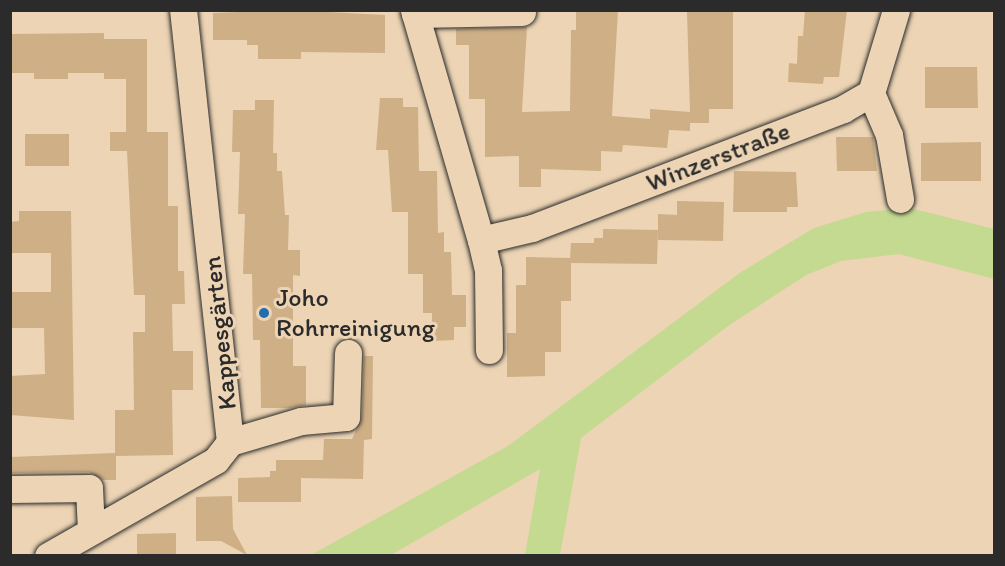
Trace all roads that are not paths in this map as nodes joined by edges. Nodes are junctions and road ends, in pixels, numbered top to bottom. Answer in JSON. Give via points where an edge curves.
{"nodes":[{"id":1,"x":183,"y":10,"type":"edge"},
{"id":2,"x":896,"y":10,"type":"edge"},
{"id":3,"x":414,"y":12,"type":"edge"},
{"id":4,"x":522,"y":12,"type":"dead end"},
{"id":5,"x":871,"y":93,"type":"junction"},
{"id":6,"x":900,"y":199,"type":"dead end"},
{"id":7,"x":481,"y":240,"type":"junction"},
{"id":8,"x":489,"y":350,"type":"dead end"},
{"id":9,"x":348,"y":352,"type":"dead end"},
{"id":10,"x":230,"y":442,"type":"junction"},
{"id":11,"x":10,"y":489,"type":"edge"},
{"id":12,"x":91,"y":531,"type":"junction"},
{"id":13,"x":48,"y":555,"type":"edge"}],
"edges":[{"from":1,"to":10,"type":"street","name":"Kappesgärten"},
{"from":2,"to":5,"type":"street"},
{"from":3,"to":4,"type":"street"},
{"from":3,"to":7,"type":"street"},
{"from":5,"to":6,"type":"street","via":[[889,135]]},
{"from":5,"to":7,"type":"street","name":"Winzerstraße","via":[[843,109],[543,224]]},
{"from":7,"to":8,"type":"street","via":[[488,270]]},
{"from":9,"to":10,"type":"street","via":[[346,417],[301,421]]},
{"from":10,"to":12,"type":"street","name":"Kappesgärten","via":[[216,460]]},
{"from":11,"to":12,"type":"street","via":[[89,488]]},
{"from":12,"to":13,"type":"street","name":"Kappesgärten"}]}
